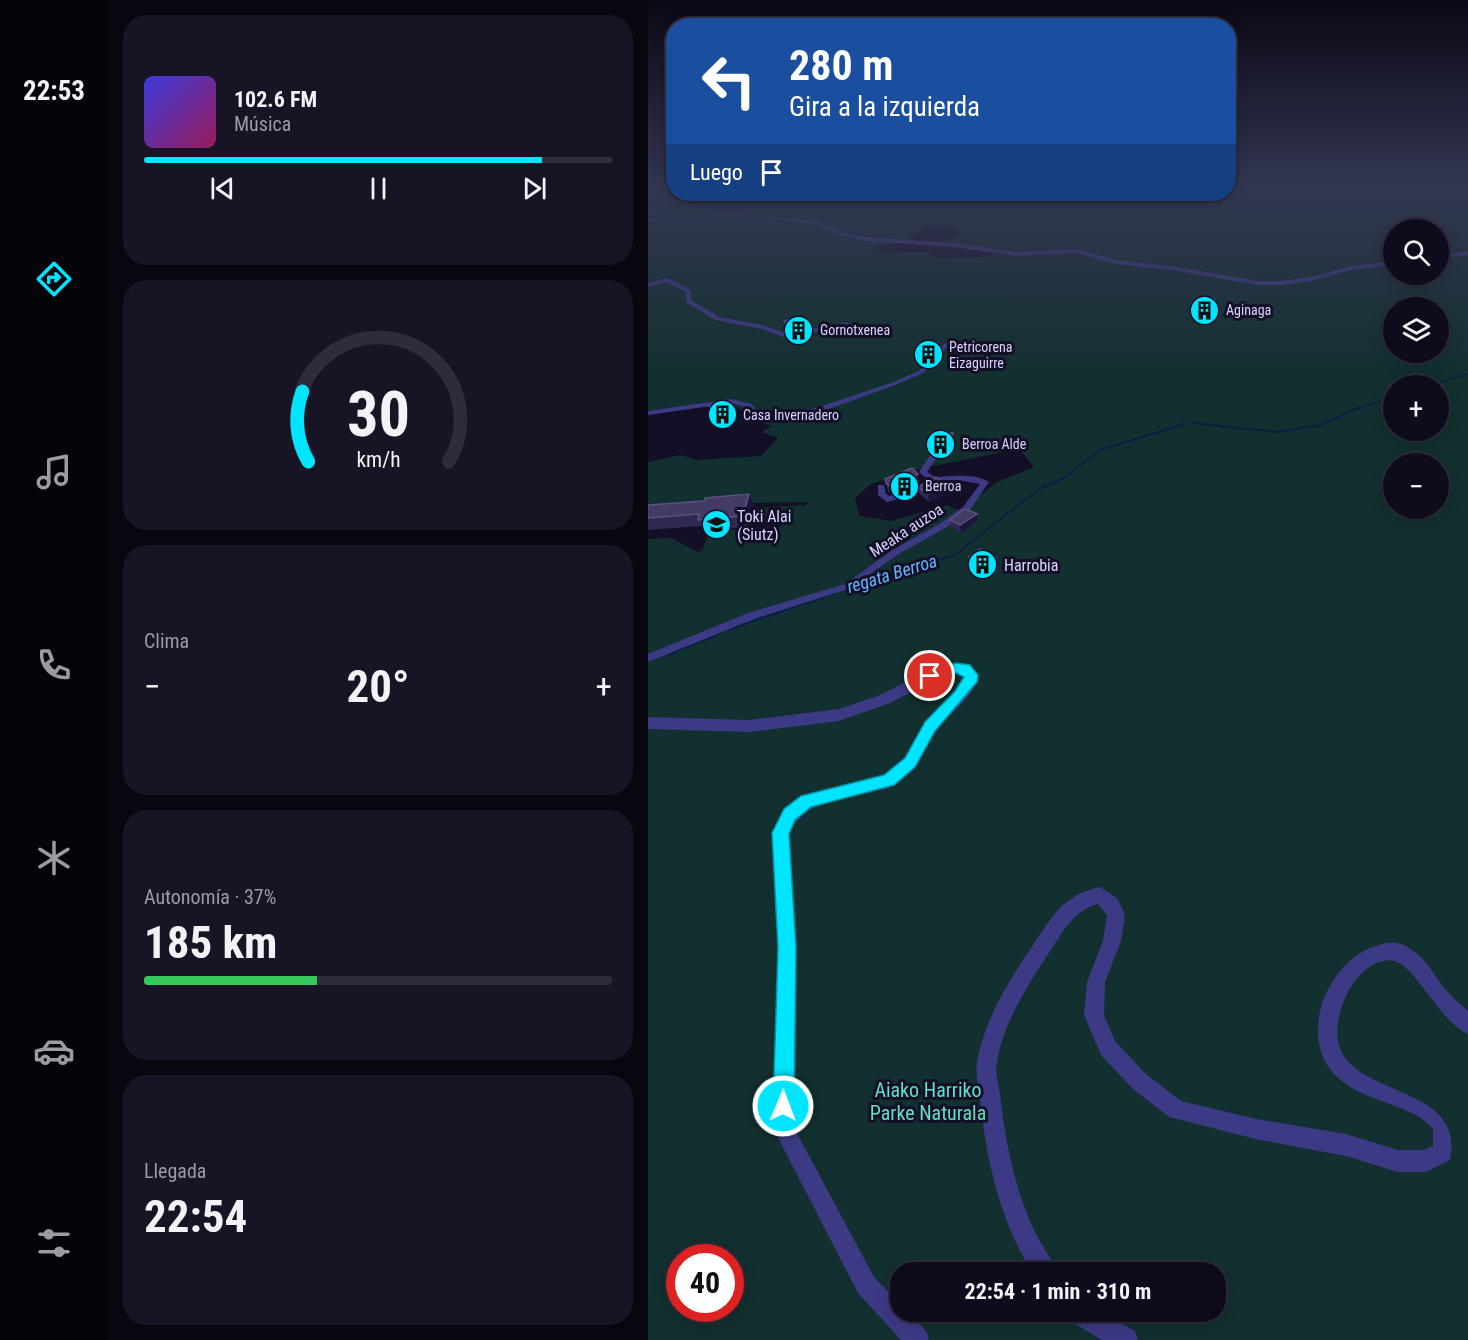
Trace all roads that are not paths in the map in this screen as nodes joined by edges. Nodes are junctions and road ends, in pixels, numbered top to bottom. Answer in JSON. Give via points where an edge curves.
{"nodes":[{"id":1,"x":989,"y":251,"type":"edge"},
{"id":2,"x":1468,"y":253,"type":"edge"},
{"id":3,"x":1449,"y":256,"type":"edge"},
{"id":4,"x":1383,"y":264,"type":"edge"},
{"id":5,"x":648,"y":285,"type":"edge"},
{"id":6,"x":848,"y":324,"type":"dead end"},
{"id":7,"x":947,"y":344,"type":"dead end"},
{"id":8,"x":648,"y":413,"type":"edge"},
{"id":9,"x":936,"y":453,"type":"dead end"},
{"id":10,"x":933,"y":480,"type":"junction"},
{"id":11,"x":881,"y":487,"type":"dead end"},
{"id":12,"x":648,"y":658,"type":"edge"},
{"id":13,"x":648,"y":723,"type":"edge"},
{"id":14,"x":1468,"y":1024,"type":"edge"},
{"id":15,"x":1039,"y":1262,"type":"edge"},
{"id":16,"x":1094,"y":1322,"type":"edge"},
{"id":17,"x":917,"y":1340,"type":"edge"},
{"id":18,"x":1126,"y":1340,"type":"edge"}],
"edges":[{"from":1,"to":4,"type":"street","via":[[1016,255],[1076,251],[1118,262],[1178,268],[1257,283],[1311,279]]},
{"from":2,"to":3,"type":"street"},
{"from":5,"to":6,"type":"street","via":[[667,280],[689,291],[688,301],[717,320],[763,327],[786,336]]},
{"from":7,"to":8,"type":"street","via":[[921,372],[817,410],[761,418],[751,405],[731,401]]},
{"from":9,"to":10,"type":"street","name":"Meaka auzoa","via":[[923,472]]},
{"from":10,"to":11,"type":"street","name":"Meaka auzoa","via":[[896,498],[887,499]]},
{"from":10,"to":12,"type":"street","name":"Meaka auzoa","via":[[985,482],[966,509],[848,586],[751,616]]},
{"from":13,"to":17,"type":"street","via":[[748,726],[838,715],[885,699],[938,673],[956,668],[971,675],[970,682],[930,727],[903,769],[888,781],[807,801],[790,815],[780,833],[787,948],[783,1128],[866,1286]]},
{"from":14,"to":15,"type":"street","via":[[1413,963],[1391,950],[1361,961],[1337,990],[1329,1016],[1327,1042],[1339,1065],[1362,1084],[1421,1108],[1439,1120],[1445,1135],[1442,1152],[1433,1159],[1398,1161],[1346,1145],[1176,1110],[1139,1082],[1108,1048],[1094,1015],[1096,982],[1112,941],[1116,915],[1100,895],[1084,898],[1065,912],[1025,973],[998,1023],[987,1065],[992,1129],[1021,1229]]},
{"from":16,"to":18,"type":"street"}]}
